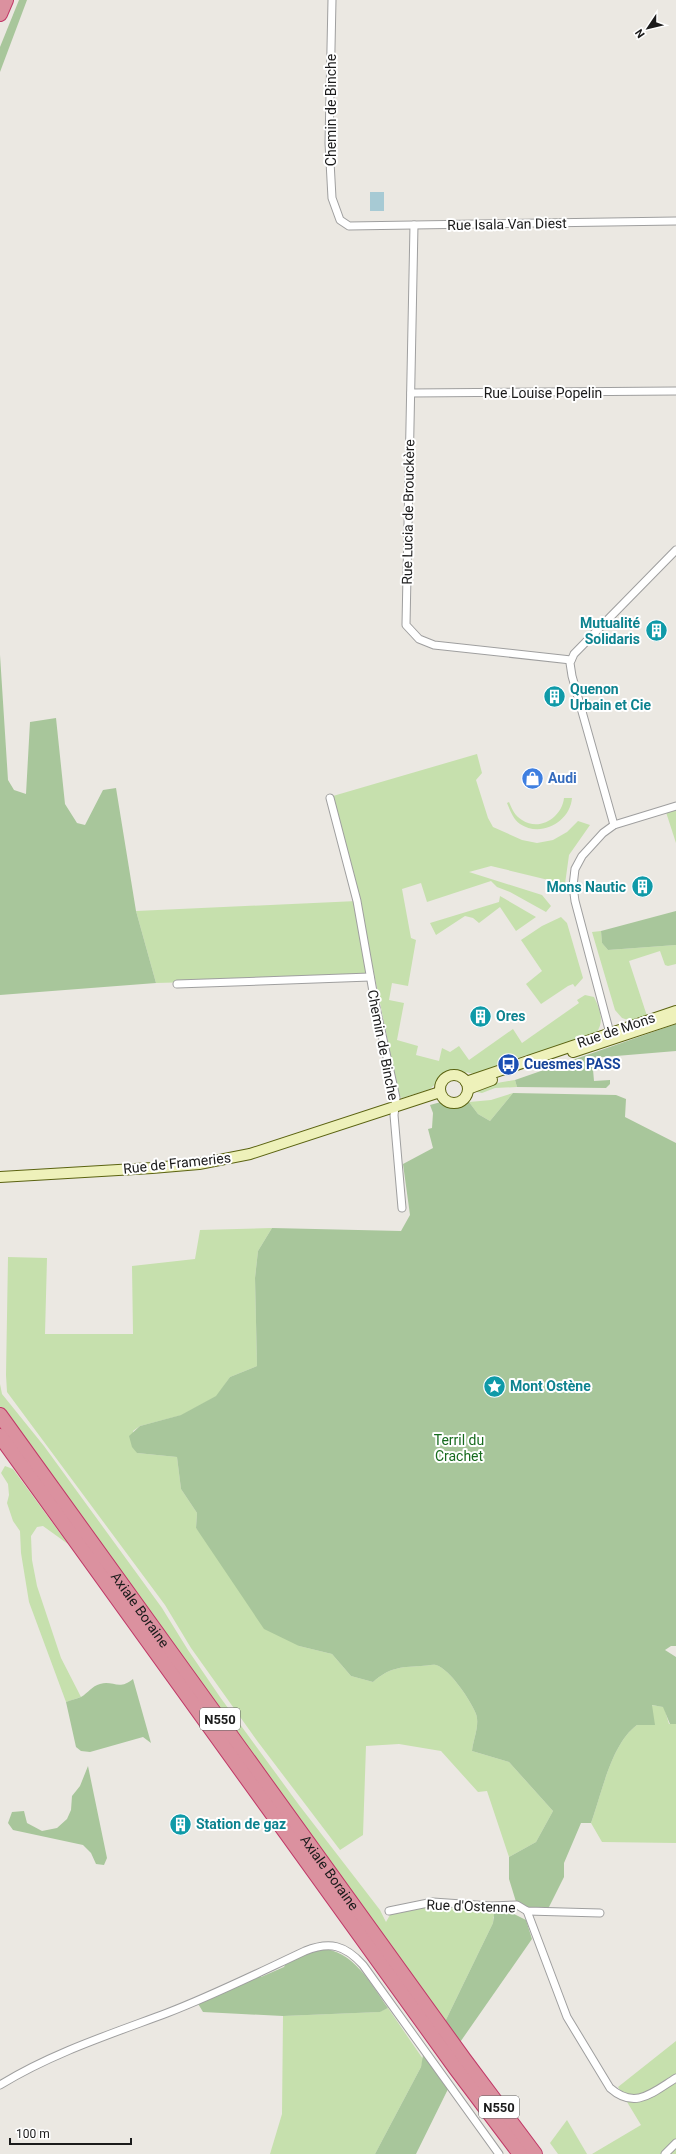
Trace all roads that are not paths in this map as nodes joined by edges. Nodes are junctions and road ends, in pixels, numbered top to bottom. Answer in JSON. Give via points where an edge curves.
{"nodes":[{"id":1,"x":6,"y":0,"type":"edge"},
{"id":2,"x":332,"y":0,"type":"edge"},
{"id":3,"x":0,"y":14,"type":"edge"},
{"id":4,"x":340,"y":220,"type":"joint"},
{"id":5,"x":676,"y":222,"type":"edge"},
{"id":6,"x":414,"y":225,"type":"junction"},
{"id":7,"x":676,"y":391,"type":"edge"},
{"id":8,"x":411,"y":393,"type":"junction"},
{"id":9,"x":676,"y":550,"type":"edge"},
{"id":10,"x":571,"y":660,"type":"junction"},
{"id":11,"x":330,"y":798,"type":"dead end"},
{"id":12,"x":676,"y":806,"type":"edge"},
{"id":13,"x":614,"y":826,"type":"junction"},
{"id":14,"x":370,"y":977,"type":"junction"},
{"id":15,"x":177,"y":984,"type":"dead end"},
{"id":16,"x":676,"y":1011,"type":"edge"},
{"id":17,"x":665,"y":1018,"type":"junction"},
{"id":18,"x":676,"y":1018,"type":"edge"},
{"id":19,"x":611,"y":1036,"type":"junction"},
{"id":20,"x":467,"y":1085,"type":"junction"},
{"id":21,"x":440,"y":1092,"type":"junction"},
{"id":22,"x":394,"y":1107,"type":"junction"},
{"id":23,"x":0,"y":1176,"type":"edge"},
{"id":24,"x":402,"y":1208,"type":"dead end"},
{"id":25,"x":0,"y":1415,"type":"edge"},
{"id":26,"x":0,"y":1436,"type":"edge"},
{"id":27,"x":527,"y":1910,"type":"junction"},
{"id":28,"x":389,"y":1911,"type":"dead end"},
{"id":29,"x":600,"y":1913,"type":"dead end"},
{"id":30,"x":436,"y":2029,"type":"junction"},
{"id":31,"x":460,"y":2064,"type":"junction"},
{"id":32,"x":676,"y":2078,"type":"edge"},
{"id":33,"x":0,"y":2085,"type":"edge"},
{"id":34,"x":676,"y":2143,"type":"edge"},
{"id":35,"x":499,"y":2154,"type":"edge"},
{"id":36,"x":520,"y":2154,"type":"edge"},
{"id":37,"x":535,"y":2154,"type":"edge"},
{"id":38,"x":665,"y":2154,"type":"edge"}],
"edges":[{"from":1,"to":3,"type":"highway"},
{"from":2,"to":4,"type":"street","name":"Chemin de Binche","via":[[330,155],[332,198]]},
{"from":4,"to":6,"type":"street","name":"Rue Isala Van Diest","via":[[349,226]]},
{"from":5,"to":6,"type":"street","name":"Rue Isala Van Diest"},
{"from":6,"to":8,"type":"street","name":"Rue Lucia de Brouckère"},
{"from":7,"to":8,"type":"street","name":"Rue Louise Popelin"},
{"from":8,"to":10,"type":"street","name":"Rue Lucia de Brouckère","via":[[406,625],[419,639],[434,646]]},
{"from":9,"to":10,"type":"street"},
{"from":10,"to":13,"type":"street","via":[[572,676]]},
{"from":11,"to":14,"type":"street","name":"Chemin de Binche","via":[[357,901]]},
{"from":12,"to":13,"type":"street"},
{"from":13,"to":19,"type":"street","via":[[603,833],[582,856],[575,869],[573,886]]},
{"from":14,"to":15,"type":"street","name":"Chemin de Binche"},
{"from":14,"to":22,"type":"street","name":"Chemin de Binche","via":[[396,1098]]},
{"from":16,"to":17,"type":"main road","name":"Rue de Mons"},
{"from":17,"to":18,"type":"main road"},
{"from":17,"to":19,"type":"main road","name":"Rue de Mons"},
{"from":19,"to":20,"type":"main road","name":"Rue de Mons"},
{"from":20,"to":21,"type":"main road","via":[[455,1075],[447,1076],[440,1085]]},
{"from":20,"to":21,"type":"main road","via":[[464,1099],[454,1102],[445,1099]]},
{"from":21,"to":22,"type":"main road"},
{"from":22,"to":23,"type":"main road","name":"Rue de Frameries","via":[[250,1154],[224,1160],[152,1168]]},
{"from":22,"to":24,"type":"street","name":"Chemin de Binche"},
{"from":25,"to":30,"type":"highway","name":"Axiale Boraine","number":"N550"},
{"from":26,"to":30,"type":"highway","name":"Axiale Boraine","number":"N550"},
{"from":27,"to":28,"type":"street","name":"Rue d'Ostenne","via":[[516,1905],[434,1902]]},
{"from":27,"to":29,"type":"street","name":"Rue d'Ostenne"},
{"from":27,"to":32,"type":"street","via":[[566,2017],[610,2088],[618,2095],[637,2099],[645,2097]]},
{"from":30,"to":31,"type":"highway","name":"Axiale Boraine","number":"N550"},
{"from":31,"to":36,"type":"highway","name":"Axiale Boraine","number":"N550"},
{"from":31,"to":37,"type":"highway","name":"Axiale Boraine","number":"N550"},
{"from":33,"to":35,"type":"street","via":[[93,2040],[169,2012],[305,1951],[327,1945],[348,1950],[357,1958]]},
{"from":34,"to":38,"type":"street"}]}
